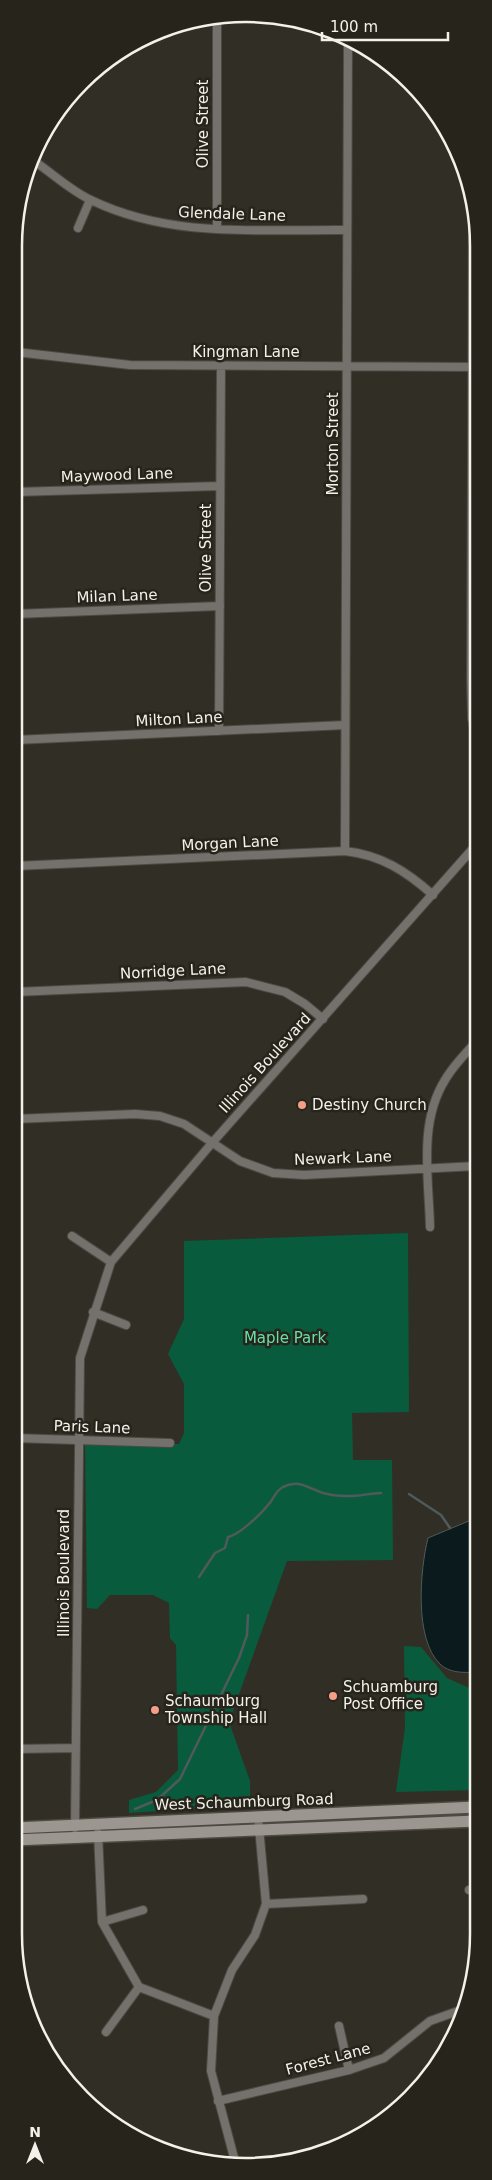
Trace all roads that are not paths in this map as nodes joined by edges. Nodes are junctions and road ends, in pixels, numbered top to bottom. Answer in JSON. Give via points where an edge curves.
{"nodes":[{"id":1,"x":217,"y":24,"type":"edge"},
{"id":2,"x":348,"y":47,"type":"edge"},
{"id":3,"x":39,"y":163,"type":"edge"},
{"id":4,"x":90,"y":200,"type":"junction"},
{"id":5,"x":78,"y":228,"type":"dead end"},
{"id":6,"x":217,"y":229,"type":"junction"},
{"id":7,"x":347,"y":230,"type":"junction"},
{"id":8,"x":22,"y":353,"type":"edge"},
{"id":9,"x":221,"y":366,"type":"junction"},
{"id":10,"x":347,"y":366,"type":"junction"},
{"id":11,"x":470,"y":367,"type":"edge"},
{"id":12,"x":220,"y":486,"type":"junction"},
{"id":13,"x":22,"y":492,"type":"edge"},
{"id":14,"x":220,"y":606,"type":"junction"},
{"id":15,"x":22,"y":614,"type":"edge"},
{"id":16,"x":345,"y":725,"type":"junction"},
{"id":17,"x":219,"y":730,"type":"junction"},
{"id":18,"x":22,"y":740,"type":"edge"},
{"id":19,"x":345,"y":851,"type":"junction"},
{"id":20,"x":470,"y":852,"type":"edge"},
{"id":21,"x":22,"y":866,"type":"edge"},
{"id":22,"x":433,"y":895,"type":"junction"},
{"id":23,"x":22,"y":992,"type":"edge"},
{"id":24,"x":323,"y":1019,"type":"junction"},
{"id":25,"x":470,"y":1049,"type":"edge"},
{"id":26,"x":22,"y":1119,"type":"edge"},
{"id":27,"x":212,"y":1143,"type":"junction"},
{"id":28,"x":470,"y":1166,"type":"edge"},
{"id":29,"x":428,"y":1168,"type":"junction"},
{"id":30,"x":430,"y":1227,"type":"dead end"},
{"id":31,"x":72,"y":1236,"type":"dead end"},
{"id":32,"x":111,"y":1262,"type":"junction"},
{"id":33,"x":93,"y":1312,"type":"junction"},
{"id":34,"x":126,"y":1325,"type":"dead end"},
{"id":35,"x":22,"y":1438,"type":"edge"},
{"id":36,"x":79,"y":1440,"type":"junction"},
{"id":37,"x":170,"y":1443,"type":"dead end"},
{"id":38,"x":76,"y":1748,"type":"junction"},
{"id":39,"x":22,"y":1749,"type":"edge"},
{"id":40,"x":470,"y":1807,"type":"edge"},
{"id":41,"x":258,"y":1816,"type":"junction"},
{"id":42,"x":470,"y":1821,"type":"edge"},
{"id":43,"x":98,"y":1824,"type":"junction"},
{"id":44,"x":22,"y":1828,"type":"edge"},
{"id":45,"x":260,"y":1829,"type":"junction"},
{"id":46,"x":75,"y":1830,"type":"junction"},
{"id":47,"x":98,"y":1836,"type":"junction"},
{"id":48,"x":22,"y":1839,"type":"edge"},
{"id":49,"x":363,"y":1899,"type":"dead end"},
{"id":50,"x":266,"y":1904,"type":"junction"},
{"id":51,"x":143,"y":1910,"type":"dead end"},
{"id":52,"x":102,"y":1922,"type":"junction"},
{"id":53,"x":139,"y":1988,"type":"junction"},
{"id":54,"x":455,"y":2012,"type":"edge"},
{"id":55,"x":214,"y":2016,"type":"junction"},
{"id":56,"x":339,"y":2026,"type":"dead end"},
{"id":57,"x":106,"y":2032,"type":"dead end"},
{"id":58,"x":349,"y":2070,"type":"junction"},
{"id":59,"x":218,"y":2101,"type":"junction"},
{"id":60,"x":234,"y":2157,"type":"edge"}],
"edges":[{"from":1,"to":6,"type":"street","name":"Olive Street"},
{"from":2,"to":7,"type":"street","name":"Morton Street"},
{"from":3,"to":4,"type":"street","name":"Glendale Lane"},
{"from":4,"to":5,"type":"street"},
{"from":4,"to":6,"type":"street","name":"Glendale Lane","via":[[156,222]]},
{"from":6,"to":7,"type":"street","name":"Glendale Lane"},
{"from":7,"to":10,"type":"street","name":"Morton Street"},
{"from":8,"to":9,"type":"street","name":"Kingman Lane","via":[[101,363]]},
{"from":9,"to":10,"type":"street","name":"Kingman Lane"},
{"from":9,"to":12,"type":"street","name":"Olive Street"},
{"from":10,"to":11,"type":"street","name":"Kingman Lane"},
{"from":10,"to":16,"type":"street","name":"Morton Street"},
{"from":12,"to":13,"type":"street","name":"Maywood Lane"},
{"from":12,"to":14,"type":"street","name":"Olive Street"},
{"from":14,"to":15,"type":"street","name":"Milan Lane"},
{"from":14,"to":17,"type":"street","name":"Olive Street"},
{"from":16,"to":17,"type":"street","name":"Milton Lane"},
{"from":16,"to":19,"type":"street","name":"Morton Street"},
{"from":17,"to":18,"type":"street","name":"Milton Lane"},
{"from":19,"to":21,"type":"street","name":"Morgan Lane"},
{"from":19,"to":22,"type":"street","name":"Morgan Lane","via":[[391,864]]},
{"from":20,"to":22,"type":"street","name":"Illinois Boulevard"},
{"from":22,"to":24,"type":"street","name":"Illinois Boulevard"},
{"from":23,"to":24,"type":"street","name":"Norridge Lane","via":[[246,982],[285,992]]},
{"from":24,"to":27,"type":"street","name":"Illinois Boulevard"},
{"from":25,"to":29,"type":"street","via":[[444,1081],[432,1108],[428,1129]]},
{"from":26,"to":27,"type":"street","name":"Newark Lane","via":[[160,1116],[184,1124]]},
{"from":27,"to":29,"type":"street","name":"Newark Lane","via":[[240,1161],[273,1173],[304,1176]]},
{"from":27,"to":32,"type":"street","name":"Illinois Boulevard"},
{"from":28,"to":29,"type":"street","name":"Newark Lane"},
{"from":29,"to":30,"type":"street"},
{"from":31,"to":32,"type":"street"},
{"from":32,"to":33,"type":"street","name":"Illinois Boulevard"},
{"from":33,"to":34,"type":"street"},
{"from":33,"to":36,"type":"street","name":"Illinois Boulevard","via":[[80,1358]]},
{"from":35,"to":36,"type":"street","name":"Paris Lane"},
{"from":36,"to":37,"type":"street","name":"Paris Lane"},
{"from":36,"to":38,"type":"street","name":"Illinois Boulevard"},
{"from":38,"to":39,"type":"street"},
{"from":38,"to":46,"type":"street","name":"Illinois Boulevard"},
{"from":40,"to":41,"type":"main road","name":"West Schaumburg Road"},
{"from":41,"to":43,"type":"main road","name":"West Schaumburg Road"},
{"from":41,"to":45,"type":"street"},
{"from":42,"to":45,"type":"main road","name":"West Schaumburg Road"},
{"from":43,"to":46,"type":"main road","name":"West Schaumburg Road"},
{"from":43,"to":47,"type":"street"},
{"from":44,"to":46,"type":"main road","name":"West Schaumburg Road"},
{"from":45,"to":47,"type":"main road","name":"West Schaumburg Road"},
{"from":45,"to":50,"type":"street"},
{"from":46,"to":47,"type":"main road","name":"West Schaumburg Road"},
{"from":46,"to":48,"type":"main road","name":"West Schaumburg Road"},
{"from":47,"to":52,"type":"street"},
{"from":49,"to":50,"type":"street"},
{"from":50,"to":55,"type":"street","via":[[255,1935],[232,1970]]},
{"from":51,"to":52,"type":"street"},
{"from":52,"to":53,"type":"street"},
{"from":53,"to":55,"type":"street"},
{"from":53,"to":57,"type":"street"},
{"from":54,"to":58,"type":"street","name":"Forest Lane","via":[[430,2021],[384,2058]]},
{"from":55,"to":59,"type":"street","via":[[210,2071]]},
{"from":56,"to":58,"type":"street"},
{"from":58,"to":59,"type":"street","name":"Forest Lane"},
{"from":59,"to":60,"type":"street"}]}
